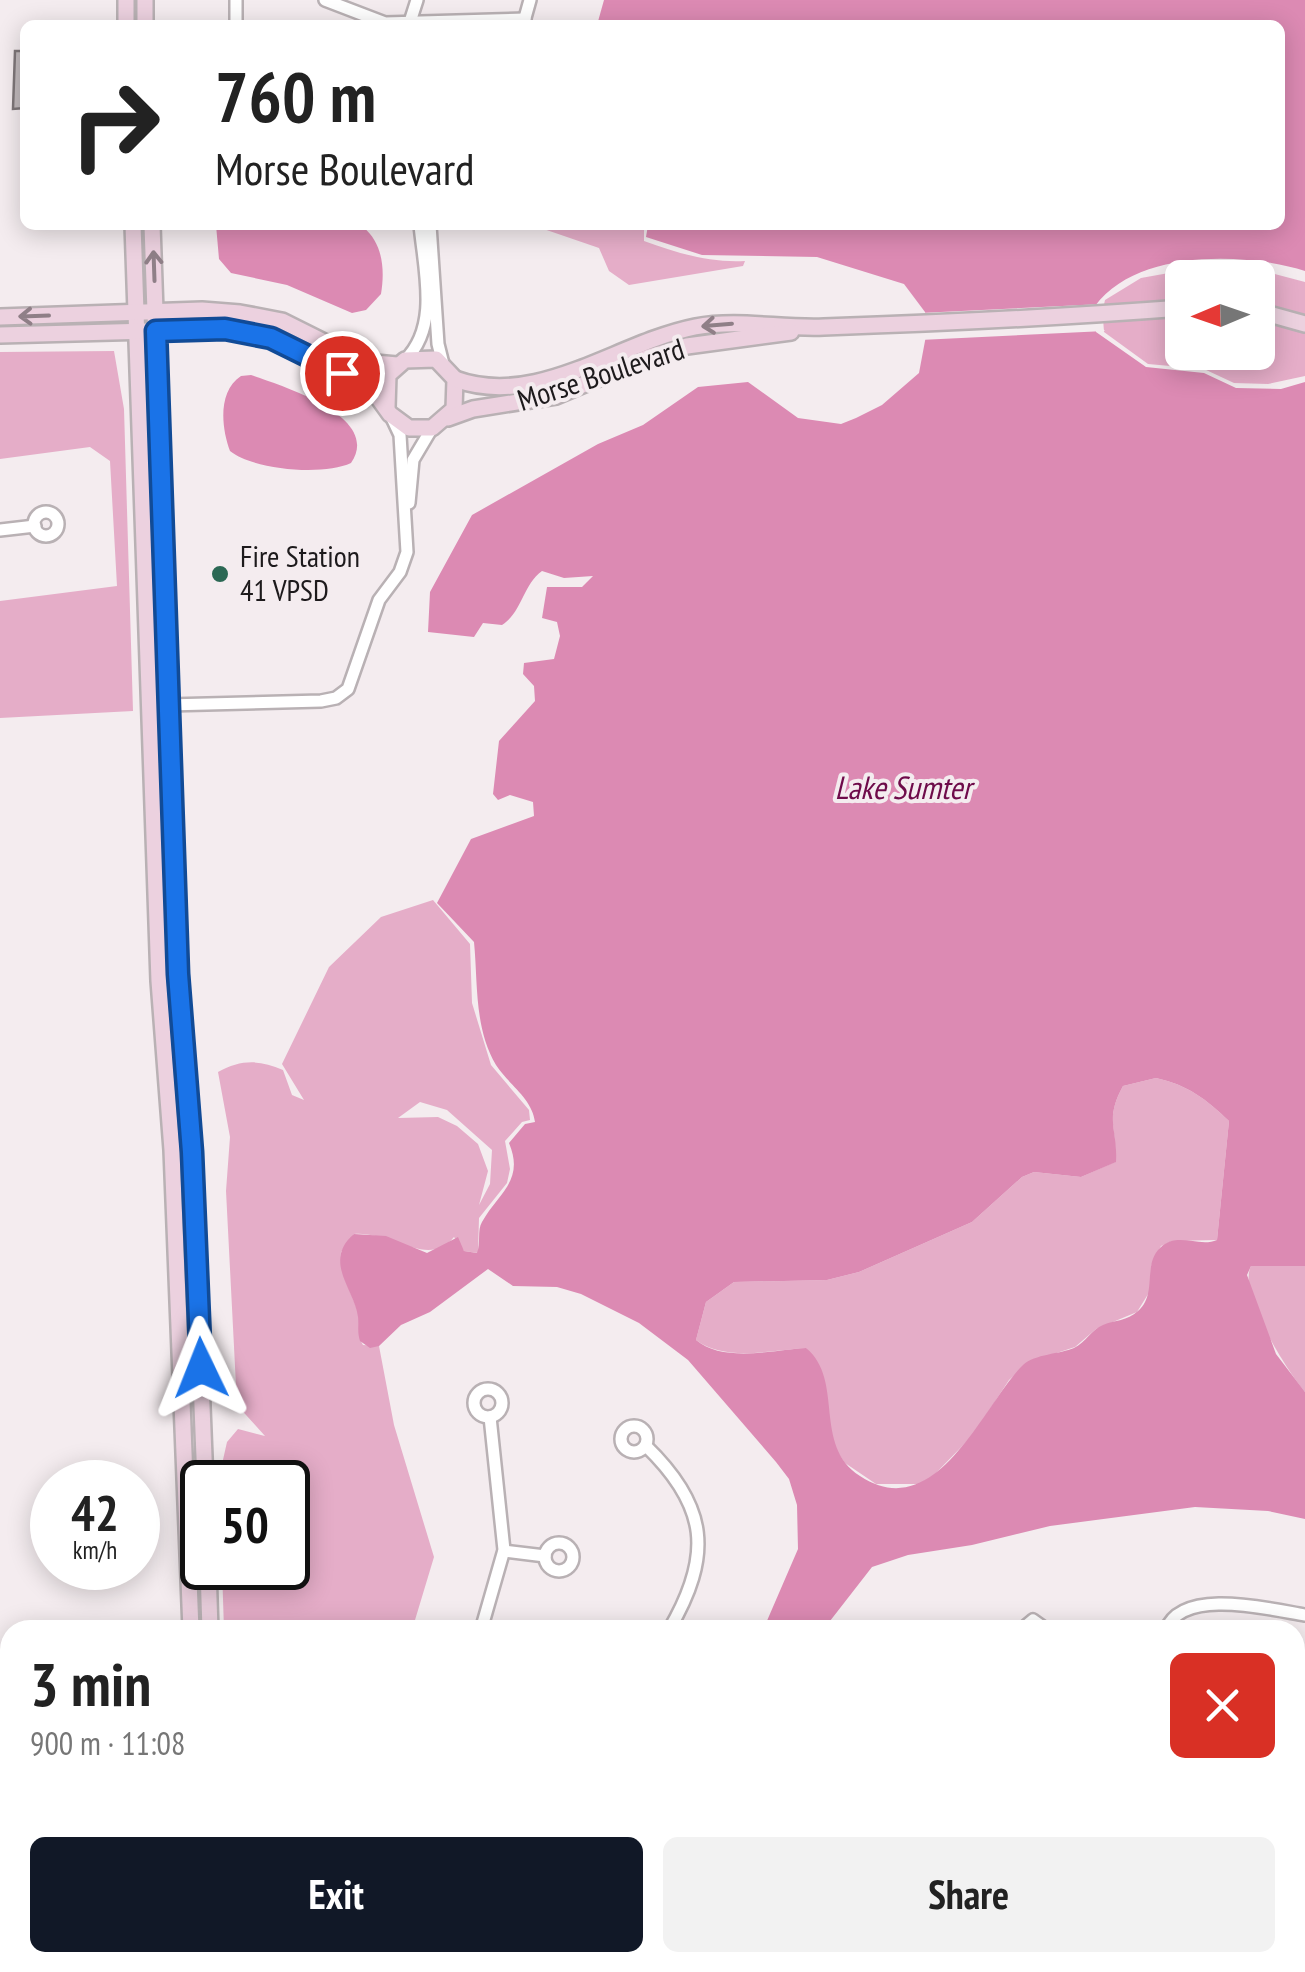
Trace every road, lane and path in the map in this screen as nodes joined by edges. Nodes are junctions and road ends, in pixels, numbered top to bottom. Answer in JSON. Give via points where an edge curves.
{"nodes":[{"id":1,"x":325,"y":0,"type":"edge"},
{"id":2,"x":375,"y":20,"type":"edge"},
{"id":3,"x":133,"y":230,"type":"edge"},
{"id":4,"x":152,"y":230,"type":"edge"},
{"id":5,"x":420,"y":230,"type":"edge"},
{"id":6,"x":430,"y":230,"type":"edge"},
{"id":7,"x":1165,"y":309,"type":"edge"},
{"id":8,"x":156,"y":313,"type":"junction"},
{"id":9,"x":1275,"y":316,"type":"edge"},
{"id":10,"x":0,"y":317,"type":"edge"},
{"id":11,"x":138,"y":322,"type":"junction"},
{"id":12,"x":1305,"y":324,"type":"edge"},
{"id":13,"x":814,"y":328,"type":"junction"},
{"id":14,"x":156,"y":331,"type":"junction"},
{"id":15,"x":0,"y":335,"type":"edge"},
{"id":16,"x":401,"y":362,"type":"junction"},
{"id":17,"x":443,"y":364,"type":"junction"},
{"id":18,"x":455,"y":378,"type":"junction"},
{"id":19,"x":389,"y":411,"type":"junction"},
{"id":20,"x":448,"y":418,"type":"junction"},
{"id":21,"x":432,"y":428,"type":"junction"},
{"id":22,"x":35,"y":526,"type":"dead end"},
{"id":23,"x":406,"y":527,"type":"junction"},
{"id":24,"x":0,"y":530,"type":"edge"},
{"id":25,"x":148,"y":706,"type":"junction"},
{"id":26,"x":168,"y":706,"type":"junction"},
{"id":27,"x":490,"y":1417,"type":"dead end"},
{"id":28,"x":646,"y":1446,"type":"dead end"},
{"id":29,"x":204,"y":1460,"type":"edge"},
{"id":30,"x":504,"y":1551,"type":"junction"},
{"id":31,"x":546,"y":1556,"type":"dead end"},
{"id":32,"x":209,"y":1590,"type":"edge"},
{"id":33,"x":1305,"y":1615,"type":"edge"},
{"id":34,"x":191,"y":1620,"type":"edge"},
{"id":35,"x":210,"y":1620,"type":"edge"},
{"id":36,"x":484,"y":1620,"type":"edge"},
{"id":37,"x":673,"y":1620,"type":"edge"},
{"id":38,"x":1172,"y":1620,"type":"edge"}],
"edges":[{"from":1,"to":2,"type":"street"},
{"from":3,"to":11,"type":"main road"},
{"from":8,"to":4,"type":"main road","one_way":true},
{"from":5,"to":16,"type":"street","via":[[426,322],[419,343]]},
{"from":6,"to":17,"type":"street"},
{"from":7,"to":13,"type":"main road","name":"Morse Boulevard"},
{"from":8,"to":11,"type":"main road"},
{"from":8,"to":14,"type":"main road"},
{"from":8,"to":16,"type":"main road","via":[[202,310],[282,322],[364,362]]},
{"from":9,"to":12,"type":"main road"},
{"from":11,"to":10,"type":"main road","one_way":true},
{"from":11,"to":14,"type":"main road"},
{"from":11,"to":15,"type":"main road"},
{"from":11,"to":25,"type":"main road"},
{"from":13,"to":18,"type":"main road","name":"Morse Boulevard","one_way":true,"via":[[710,324],[626,346],[552,379],[490,388]]},
{"from":13,"to":20,"type":"main road","name":"Morse Boulevard","via":[[688,346],[556,396]]},
{"from":14,"to":19,"type":"main road","via":[[225,329],[271,338],[372,388]]},
{"from":14,"to":26,"type":"main road"},
{"from":16,"to":17,"type":"main road","via":[[428,357]]},
{"from":16,"to":19,"type":"main road","via":[[384,386]]},
{"from":17,"to":18,"type":"main road"},
{"from":18,"to":20,"type":"main road","via":[[457,399]]},
{"from":19,"to":21,"type":"main road","via":[[409,428]]},
{"from":19,"to":23,"type":"street","via":[[400,435]]},
{"from":20,"to":21,"type":"main road"},
{"from":21,"to":23,"type":"street","via":[[413,460]]},
{"from":22,"to":24,"type":"street"},
{"from":23,"to":26,"type":"street","via":[[404,563],[379,600],[342,694],[321,701]]},
{"from":25,"to":26,"type":"main road"},
{"from":25,"to":34,"type":"main road"},
{"from":26,"to":29,"type":"main road"},
{"from":27,"to":30,"type":"street"},
{"from":28,"to":37,"type":"street","via":[[684,1488],[697,1523],[696,1566]]},
{"from":30,"to":31,"type":"street"},
{"from":30,"to":36,"type":"street"},
{"from":32,"to":35,"type":"main road"},
{"from":33,"to":38,"type":"street","via":[[1195,1606]]}]}
